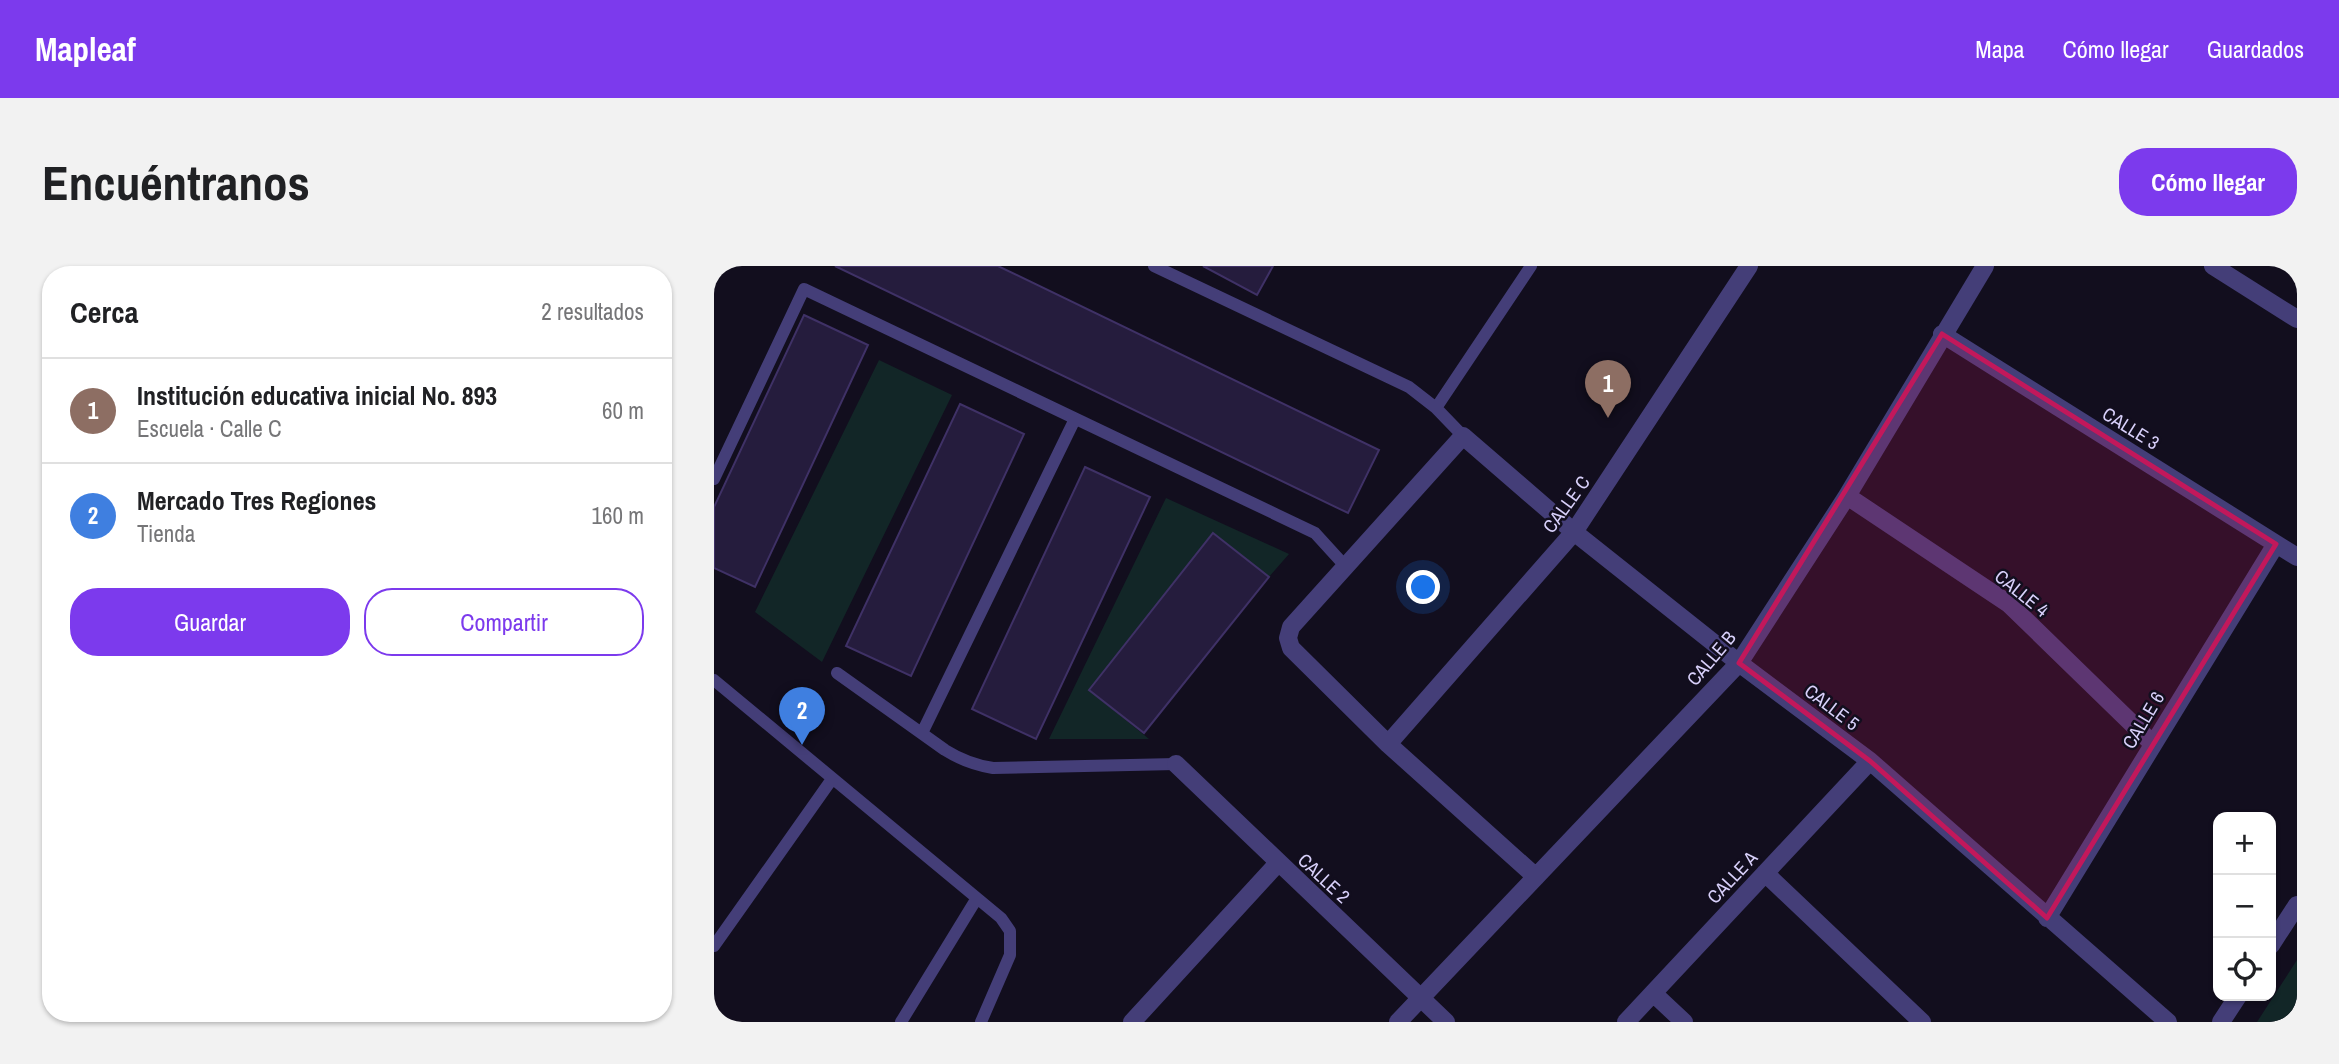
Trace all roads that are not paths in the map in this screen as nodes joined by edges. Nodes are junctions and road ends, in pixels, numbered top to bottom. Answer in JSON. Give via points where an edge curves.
{"nodes":[{"id":1,"x":1154,"y":266,"type":"edge"},
{"id":2,"x":1531,"y":266,"type":"edge"},
{"id":3,"x":1749,"y":266,"type":"edge"},
{"id":4,"x":1985,"y":266,"type":"edge"},
{"id":5,"x":2213,"y":266,"type":"edge"},
{"id":6,"x":2297,"y":319,"type":"edge"},
{"id":7,"x":1942,"y":334,"type":"junction"},
{"id":8,"x":1436,"y":408,"type":"junction"},
{"id":9,"x":1075,"y":419,"type":"junction"},
{"id":10,"x":1462,"y":436,"type":"junction"},
{"id":11,"x":714,"y":479,"type":"edge"},
{"id":12,"x":1847,"y":496,"type":"junction"},
{"id":13,"x":1574,"y":532,"type":"junction"},
{"id":14,"x":2276,"y":544,"type":"junction"},
{"id":15,"x":2297,"y":557,"type":"edge"},
{"id":16,"x":1346,"y":567,"type":"junction"},
{"id":17,"x":1739,"y":663,"type":"junction"},
{"id":18,"x":838,"y":673,"type":"dead end"},
{"id":19,"x":714,"y":680,"type":"edge"},
{"id":20,"x":922,"y":733,"type":"junction"},
{"id":21,"x":1388,"y":744,"type":"junction"},
{"id":22,"x":2153,"y":744,"type":"junction"},
{"id":23,"x":1870,"y":761,"type":"junction"},
{"id":24,"x":1176,"y":764,"type":"joint"},
{"id":25,"x":832,"y":779,"type":"junction"},
{"id":26,"x":1278,"y":863,"type":"junction"},
{"id":27,"x":1765,"y":873,"type":"junction"},
{"id":28,"x":1536,"y":877,"type":"junction"},
{"id":29,"x":977,"y":898,"type":"junction"},
{"id":30,"x":2297,"y":905,"type":"edge"},
{"id":31,"x":2047,"y":918,"type":"junction"},
{"id":32,"x":2276,"y":938,"type":"edge"},
{"id":33,"x":714,"y":946,"type":"edge"},
{"id":34,"x":1653,"y":993,"type":"junction"},
{"id":35,"x":1420,"y":998,"type":"junction"},
{"id":36,"x":2235,"y":1001,"type":"edge"},
{"id":37,"x":901,"y":1022,"type":"edge"},
{"id":38,"x":981,"y":1022,"type":"edge"},
{"id":39,"x":1132,"y":1022,"type":"edge"},
{"id":40,"x":1398,"y":1022,"type":"edge"},
{"id":41,"x":1446,"y":1022,"type":"edge"},
{"id":42,"x":1626,"y":1022,"type":"edge"},
{"id":43,"x":1684,"y":1022,"type":"edge"},
{"id":44,"x":1922,"y":1022,"type":"edge"},
{"id":45,"x":2168,"y":1022,"type":"edge"},
{"id":46,"x":2221,"y":1022,"type":"edge"}],
"edges":[{"from":1,"to":8,"type":"lane","via":[[1409,387]]},
{"from":2,"to":8,"type":"lane"},
{"from":3,"to":13,"type":"street","name":"CALLE C"},
{"from":4,"to":7,"type":"street","name":"CALLE B"},
{"from":5,"to":6,"type":"street"},
{"from":7,"to":12,"type":"street","name":"CALLE B"},
{"from":7,"to":14,"type":"street","name":"CALLE 3"},
{"from":8,"to":10,"type":"lane"},
{"from":9,"to":11,"type":"lane","via":[[804,289]]},
{"from":9,"to":16,"type":"lane","via":[[1315,533]]},
{"from":9,"to":20,"type":"lane"},
{"from":10,"to":13,"type":"street","name":"CALLE 5"},
{"from":10,"to":16,"type":"street"},
{"from":12,"to":17,"type":"street","name":"CALLE B"},
{"from":12,"to":22,"type":"street","name":"CALLE 4","via":[[2009,604]]},
{"from":13,"to":17,"type":"street","name":"CALLE 5"},
{"from":13,"to":21,"type":"street","name":"CALLE C"},
{"from":14,"to":15,"type":"street","name":"CALLE 3"},
{"from":14,"to":22,"type":"street","name":"CALLE 6"},
{"from":16,"to":21,"type":"street","via":[[1291,628],[1288,638],[1291,648]]},
{"from":17,"to":23,"type":"street","name":"CALLE 5"},
{"from":17,"to":28,"type":"street","name":"CALLE B"},
{"from":18,"to":20,"type":"lane"},
{"from":19,"to":25,"type":"lane"},
{"from":20,"to":24,"type":"lane","via":[[961,760],[993,768]]},
{"from":21,"to":28,"type":"street"},
{"from":22,"to":31,"type":"street","name":"CALLE 6"},
{"from":23,"to":27,"type":"street","name":"CALLE A"},
{"from":23,"to":31,"type":"street","name":"CALLE 5"},
{"from":24,"to":26,"type":"street","name":"CALLE 2"},
{"from":25,"to":29,"type":"lane"},
{"from":25,"to":33,"type":"lane"},
{"from":26,"to":35,"type":"street","name":"CALLE 2"},
{"from":26,"to":39,"type":"street"},
{"from":27,"to":34,"type":"street","name":"CALLE A"},
{"from":27,"to":44,"type":"street"},
{"from":28,"to":35,"type":"street","name":"CALLE B"},
{"from":29,"to":37,"type":"lane"},
{"from":29,"to":38,"type":"lane","via":[[1010,931],[1010,955]]},
{"from":30,"to":32,"type":"street"},
{"from":31,"to":45,"type":"street","name":"CALLE 5"},
{"from":34,"to":42,"type":"street","name":"CALLE A"},
{"from":34,"to":43,"type":"street"},
{"from":35,"to":40,"type":"street","name":"CALLE B"},
{"from":35,"to":41,"type":"street","name":"CALLE 2"},
{"from":36,"to":46,"type":"street"}]}
